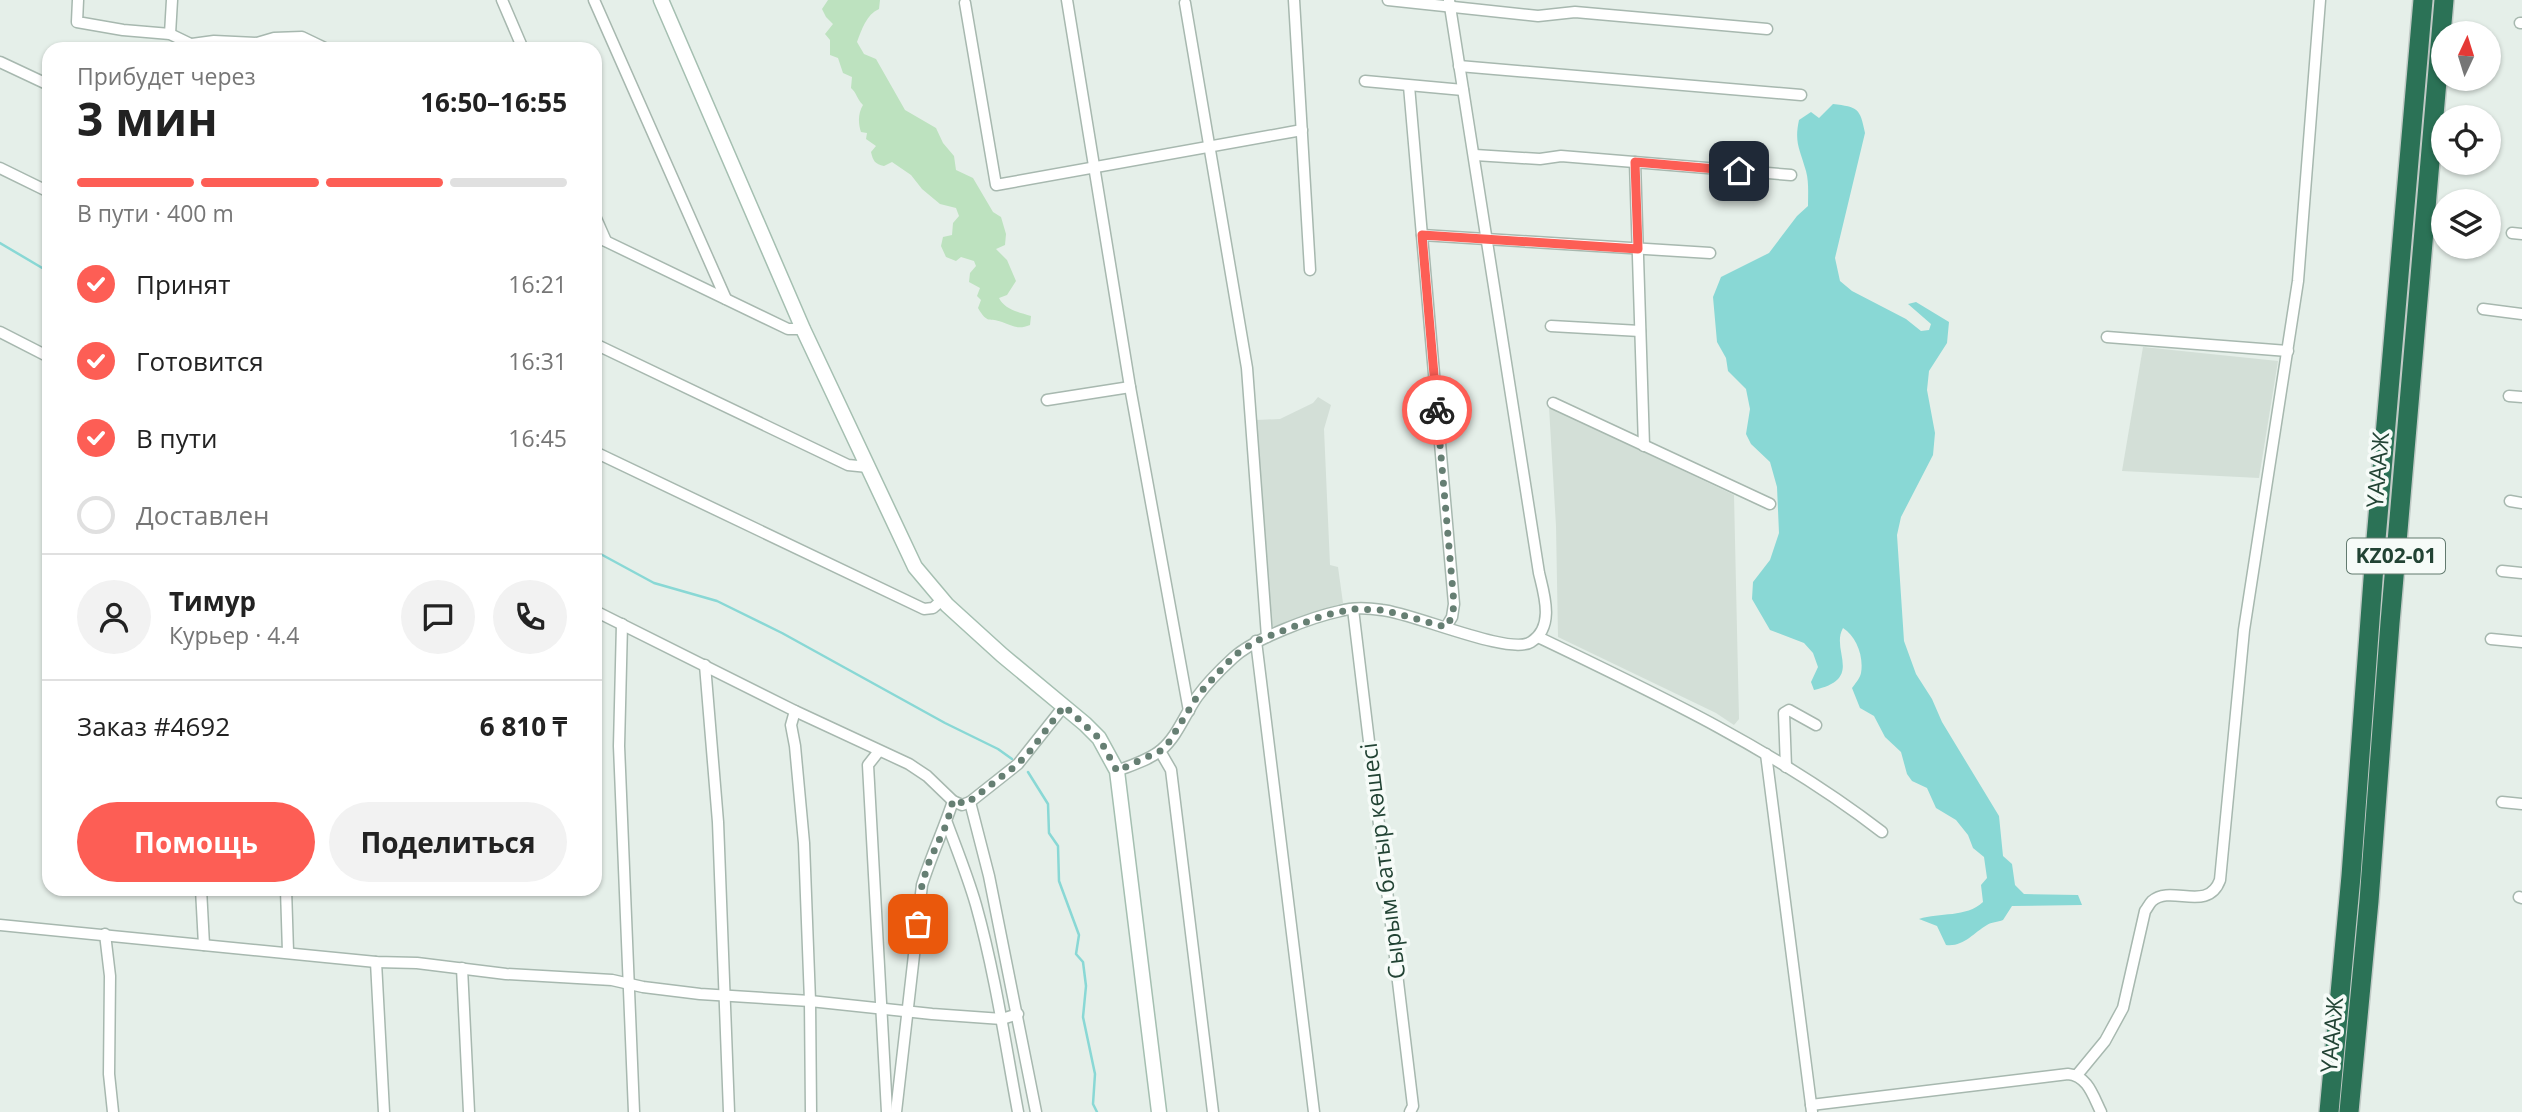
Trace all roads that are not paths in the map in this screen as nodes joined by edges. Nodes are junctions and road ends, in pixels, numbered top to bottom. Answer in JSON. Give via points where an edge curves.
{"nodes":[{"id":1,"x":78,"y":0,"type":"edge"},
{"id":2,"x":172,"y":0,"type":"edge"},
{"id":3,"x":502,"y":0,"type":"edge"},
{"id":4,"x":594,"y":0,"type":"edge"},
{"id":5,"x":661,"y":0,"type":"edge"},
{"id":6,"x":1067,"y":0,"type":"edge"},
{"id":7,"x":1294,"y":0,"type":"edge"},
{"id":8,"x":1388,"y":0,"type":"edge"},
{"id":9,"x":2320,"y":0,"type":"edge"},
{"id":10,"x":2423,"y":0,"type":"edge"},
{"id":11,"x":2444,"y":0,"type":"edge"},
{"id":12,"x":965,"y":3,"type":"dead end"},
{"id":13,"x":1185,"y":3,"type":"dead end"},
{"id":14,"x":1449,"y":3,"type":"edge"},
{"id":15,"x":1767,"y":29,"type":"dead end"},
{"id":16,"x":170,"y":34,"type":"junction"},
{"id":17,"x":186,"y":42,"type":"edge"},
{"id":18,"x":206,"y":42,"type":"edge"},
{"id":19,"x":236,"y":42,"type":"edge"},
{"id":20,"x":260,"y":42,"type":"edge"},
{"id":21,"x":313,"y":42,"type":"edge"},
{"id":22,"x":520,"y":42,"type":"edge"},
{"id":23,"x":0,"y":62,"type":"edge"},
{"id":24,"x":1459,"y":66,"type":"junction"},
{"id":25,"x":1366,"y":81,"type":"dead end"},
{"id":26,"x":42,"y":82,"type":"edge"},
{"id":27,"x":1409,"y":86,"type":"junction"},
{"id":28,"x":1463,"y":90,"type":"junction"},
{"id":29,"x":1801,"y":95,"type":"dead end"},
{"id":30,"x":1302,"y":130,"type":"junction"},
{"id":31,"x":1210,"y":146,"type":"junction"},
{"id":32,"x":1475,"y":155,"type":"junction"},
{"id":33,"x":1635,"y":162,"type":"junction"},
{"id":34,"x":0,"y":168,"type":"edge"},
{"id":35,"x":1094,"y":168,"type":"junction"},
{"id":36,"x":1791,"y":175,"type":"dead end"},
{"id":37,"x":42,"y":188,"type":"edge"},
{"id":38,"x":1422,"y":235,"type":"junction"},
{"id":39,"x":602,"y":239,"type":"edge"},
{"id":40,"x":1488,"y":240,"type":"junction"},
{"id":41,"x":1638,"y":249,"type":"junction"},
{"id":42,"x":1710,"y":253,"type":"dead end"},
{"id":43,"x":1310,"y":270,"type":"dead end"},
{"id":44,"x":726,"y":299,"type":"junction"},
{"id":45,"x":2483,"y":309,"type":"dead end"},
{"id":46,"x":2522,"y":314,"type":"edge"},
{"id":47,"x":1551,"y":326,"type":"dead end"},
{"id":48,"x":803,"y":329,"type":"junction"},
{"id":49,"x":1640,"y":331,"type":"junction"},
{"id":50,"x":0,"y":332,"type":"edge"},
{"id":51,"x":2107,"y":337,"type":"dead end"},
{"id":52,"x":602,"y":347,"type":"edge"},
{"id":53,"x":2288,"y":351,"type":"junction"},
{"id":54,"x":42,"y":353,"type":"edge"},
{"id":55,"x":1130,"y":387,"type":"junction"},
{"id":56,"x":2509,"y":396,"type":"dead end"},
{"id":57,"x":2522,"y":397,"type":"edge"},
{"id":58,"x":1047,"y":400,"type":"dead end"},
{"id":59,"x":1553,"y":403,"type":"dead end"},
{"id":60,"x":1644,"y":446,"type":"junction"},
{"id":61,"x":602,"y":455,"type":"edge"},
{"id":62,"x":868,"y":467,"type":"junction"},
{"id":63,"x":1770,"y":504,"type":"dead end"},
{"id":64,"x":2502,"y":571,"type":"dead end"},
{"id":65,"x":2522,"y":573,"type":"edge"},
{"id":66,"x":942,"y":600,"type":"junction"},
{"id":67,"x":1353,"y":609,"type":"junction"},
{"id":68,"x":602,"y":614,"type":"edge"},
{"id":69,"x":622,"y":624,"type":"junction"},
{"id":70,"x":1446,"y":627,"type":"junction"},
{"id":71,"x":1538,"y":637,"type":"junction"},
{"id":72,"x":1262,"y":639,"type":"junction"},
{"id":73,"x":2491,"y":639,"type":"dead end"},
{"id":74,"x":2522,"y":642,"type":"edge"},
{"id":75,"x":705,"y":665,"type":"junction"},
{"id":76,"x":1064,"y":706,"type":"junction"},
{"id":77,"x":795,"y":711,"type":"junction"},
{"id":78,"x":1189,"y":711,"type":"junction"},
{"id":79,"x":1816,"y":725,"type":"dead end"},
{"id":80,"x":879,"y":751,"type":"junction"},
{"id":81,"x":1160,"y":751,"type":"junction"},
{"id":82,"x":1766,"y":754,"type":"junction"},
{"id":83,"x":1786,"y":767,"type":"junction"},
{"id":84,"x":1117,"y":771,"type":"junction"},
{"id":85,"x":953,"y":800,"type":"junction"},
{"id":86,"x":970,"y":802,"type":"junction"},
{"id":87,"x":2502,"y":802,"type":"dead end"},
{"id":88,"x":2522,"y":804,"type":"edge"},
{"id":89,"x":947,"y":823,"type":"junction"},
{"id":90,"x":1882,"y":832,"type":"dead end"},
{"id":91,"x":201,"y":896,"type":"edge"},
{"id":92,"x":286,"y":896,"type":"edge"},
{"id":93,"x":0,"y":925,"type":"edge"},
{"id":94,"x":105,"y":934,"type":"junction"},
{"id":95,"x":204,"y":945,"type":"junction"},
{"id":96,"x":288,"y":952,"type":"junction"},
{"id":97,"x":376,"y":962,"type":"junction"},
{"id":98,"x":462,"y":968,"type":"junction"},
{"id":99,"x":629,"y":982,"type":"junction"},
{"id":100,"x":725,"y":994,"type":"junction"},
{"id":101,"x":810,"y":1001,"type":"junction"},
{"id":102,"x":882,"y":1007,"type":"junction"},
{"id":103,"x":909,"y":1011,"type":"junction"},
{"id":104,"x":1018,"y":1014,"type":"junction"},
{"id":105,"x":1002,"y":1018,"type":"junction"},
{"id":106,"x":2077,"y":1075,"type":"junction"},
{"id":107,"x":1811,"y":1108,"type":"edge"},
{"id":108,"x":113,"y":1112,"type":"edge"},
{"id":109,"x":384,"y":1112,"type":"edge"},
{"id":110,"x":469,"y":1112,"type":"edge"},
{"id":111,"x":635,"y":1112,"type":"edge"},
{"id":112,"x":729,"y":1112,"type":"edge"},
{"id":113,"x":811,"y":1112,"type":"edge"},
{"id":114,"x":887,"y":1112,"type":"edge"},
{"id":115,"x":896,"y":1112,"type":"edge"},
{"id":116,"x":1018,"y":1112,"type":"edge"},
{"id":117,"x":1037,"y":1112,"type":"edge"},
{"id":118,"x":1158,"y":1112,"type":"edge"},
{"id":119,"x":1213,"y":1112,"type":"edge"},
{"id":120,"x":1314,"y":1112,"type":"edge"},
{"id":121,"x":1410,"y":1112,"type":"edge"},
{"id":122,"x":2101,"y":1112,"type":"edge"},
{"id":123,"x":2329,"y":1112,"type":"edge"},
{"id":124,"x":2349,"y":1112,"type":"edge"}],
"edges":[{"from":1,"to":16,"type":"street","via":[[77,22]]},
{"from":2,"to":16,"type":"street"},
{"from":3,"to":22,"type":"street"},
{"from":4,"to":44,"type":"street"},
{"from":5,"to":48,"type":"main road"},
{"from":6,"to":35,"type":"street"},
{"from":7,"to":30,"type":"street"},
{"from":8,"to":14,"type":"street"},
{"from":9,"to":53,"type":"street","via":[[2298,281]]},
{"from":10,"to":123,"type":"highway","name":"ҮАААЖ","number":"KZ02-01"},
{"from":11,"to":124,"type":"highway","name":"ҮАААЖ","number":"KZ02-01"},
{"from":12,"to":35,"type":"street","via":[[996,185]]},
{"from":13,"to":31,"type":"street"},
{"from":14,"to":15,"type":"street","via":[[1538,16],[1575,12]]},
{"from":14,"to":24,"type":"street"},
{"from":16,"to":17,"type":"street"},
{"from":18,"to":19,"type":"street"},
{"from":20,"to":21,"type":"street","via":[[303,37]]},
{"from":23,"to":26,"type":"street"},
{"from":24,"to":28,"type":"street"},
{"from":24,"to":29,"type":"street"},
{"from":25,"to":27,"type":"street"},
{"from":27,"to":28,"type":"street"},
{"from":27,"to":38,"type":"street"},
{"from":28,"to":32,"type":"street"},
{"from":30,"to":31,"type":"street"},
{"from":30,"to":43,"type":"street"},
{"from":31,"to":35,"type":"street"},
{"from":31,"to":72,"type":"street","via":[[1247,368]]},
{"from":32,"to":33,"type":"street"},
{"from":32,"to":40,"type":"street"},
{"from":33,"to":36,"type":"street"},
{"from":33,"to":41,"type":"street"},
{"from":34,"to":37,"type":"street"},
{"from":35,"to":55,"type":"street"},
{"from":38,"to":40,"type":"street"},
{"from":38,"to":70,"type":"street","via":[[1454,604]]},
{"from":39,"to":44,"type":"street"},
{"from":40,"to":41,"type":"street"},
{"from":40,"to":71,"type":"street","via":[[1547,608]]},
{"from":41,"to":42,"type":"street"},
{"from":41,"to":49,"type":"street"},
{"from":44,"to":48,"type":"street","via":[[788,329]]},
{"from":45,"to":46,"type":"street"},
{"from":47,"to":49,"type":"street"},
{"from":48,"to":62,"type":"main road"},
{"from":49,"to":60,"type":"street"},
{"from":50,"to":54,"type":"street"},
{"from":51,"to":53,"type":"street"},
{"from":52,"to":62,"type":"street","via":[[848,465]]},
{"from":53,"to":106,"type":"street","via":[[2244,630],[2220,880],[2217,889],[2206,896],[2152,901],[2123,1008],[2105,1041]]},
{"from":55,"to":58,"type":"street"},
{"from":55,"to":78,"type":"street"},
{"from":56,"to":57,"type":"street"},
{"from":59,"to":60,"type":"street"},
{"from":60,"to":63,"type":"street"},
{"from":61,"to":66,"type":"street","via":[[925,609]]},
{"from":62,"to":66,"type":"main road","via":[[915,567]]},
{"from":64,"to":65,"type":"street"},
{"from":66,"to":76,"type":"main road"},
{"from":67,"to":70,"type":"street","via":[[1383,610]]},
{"from":67,"to":72,"type":"street"},
{"from":67,"to":121,"type":"street","name":"Сырым батыр көшесі","via":[[1413,1106]]},
{"from":68,"to":69,"type":"street"},
{"from":69,"to":75,"type":"street"},
{"from":69,"to":99,"type":"street","via":[[619,746]]},
{"from":70,"to":71,"type":"street","via":[[1517,646]]},
{"from":71,"to":82,"type":"street","via":[[1694,713]]},
{"from":72,"to":78,"type":"street","via":[[1235,655]]},
{"from":72,"to":120,"type":"street"},
{"from":73,"to":74,"type":"street"},
{"from":75,"to":77,"type":"street"},
{"from":75,"to":100,"type":"street","via":[[718,821]]},
{"from":76,"to":84,"type":"main road","via":[[1099,738]]},
{"from":76,"to":86,"type":"street","via":[[1018,764]]},
{"from":77,"to":80,"type":"street"},
{"from":77,"to":101,"type":"street","via":[[790,724],[804,842]]},
{"from":78,"to":81,"type":"street"},
{"from":79,"to":83,"type":"street","via":[[1790,710],[1784,713]]},
{"from":80,"to":85,"type":"street","via":[[909,764]]},
{"from":80,"to":102,"type":"street","via":[[868,765]]},
{"from":81,"to":84,"type":"street"},
{"from":81,"to":119,"type":"street","via":[[1171,770]]},
{"from":82,"to":83,"type":"street"},
{"from":82,"to":107,"type":"street"},
{"from":83,"to":90,"type":"street"},
{"from":84,"to":118,"type":"main road"},
{"from":85,"to":86,"type":"street"},
{"from":85,"to":89,"type":"street"},
{"from":86,"to":104,"type":"street"},
{"from":87,"to":88,"type":"street"},
{"from":89,"to":103,"type":"street","via":[[922,884]]},
{"from":89,"to":105,"type":"street","via":[[975,904]]},
{"from":91,"to":95,"type":"street"},
{"from":92,"to":96,"type":"street"},
{"from":93,"to":94,"type":"street"},
{"from":94,"to":95,"type":"street"},
{"from":94,"to":108,"type":"street"},
{"from":95,"to":96,"type":"street"},
{"from":96,"to":97,"type":"street"},
{"from":97,"to":98,"type":"street"},
{"from":97,"to":109,"type":"street"},
{"from":98,"to":99,"type":"street"},
{"from":98,"to":110,"type":"street"},
{"from":99,"to":100,"type":"street"},
{"from":99,"to":111,"type":"street"},
{"from":100,"to":101,"type":"street"},
{"from":100,"to":112,"type":"street"},
{"from":101,"to":102,"type":"street"},
{"from":101,"to":113,"type":"street"},
{"from":102,"to":103,"type":"street"},
{"from":102,"to":114,"type":"street"},
{"from":103,"to":105,"type":"street"},
{"from":103,"to":115,"type":"street"},
{"from":104,"to":105,"type":"street"},
{"from":104,"to":117,"type":"street"},
{"from":105,"to":116,"type":"street"},
{"from":106,"to":107,"type":"street"},
{"from":106,"to":122,"type":"street","via":[[2084,1079]]}]}
